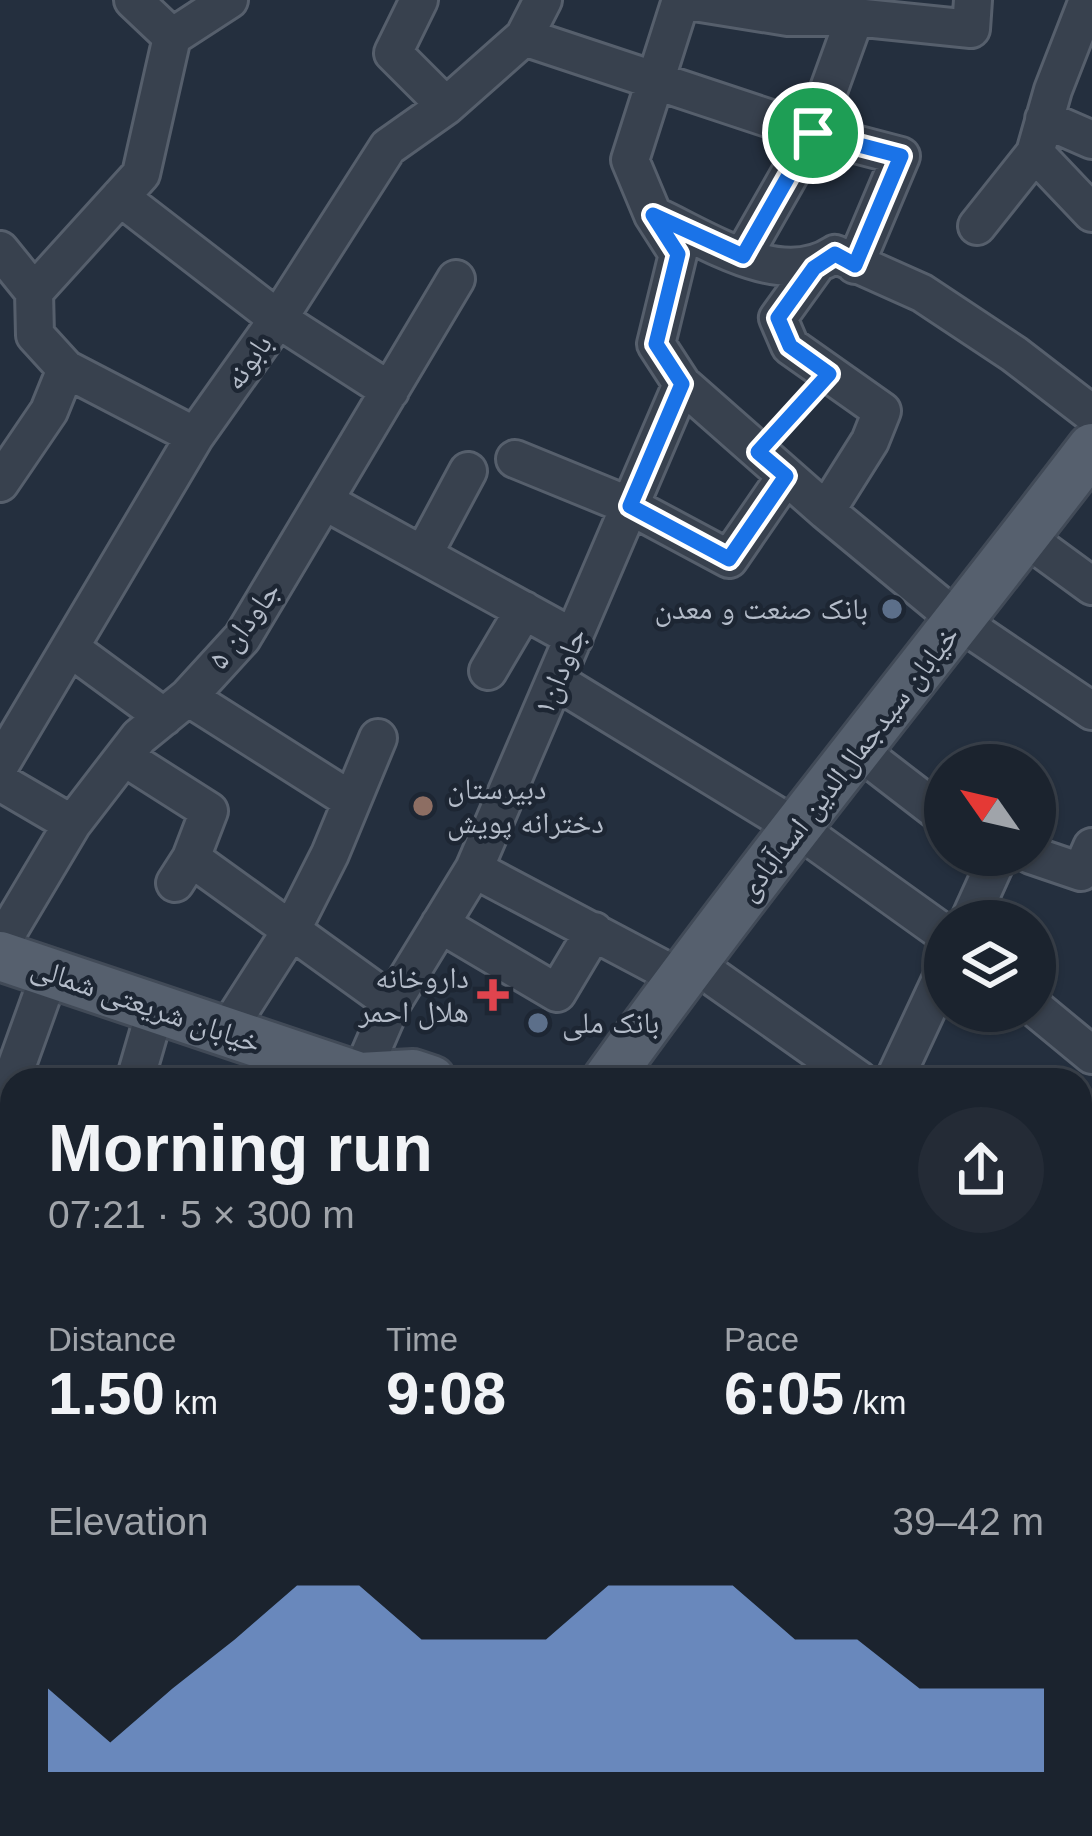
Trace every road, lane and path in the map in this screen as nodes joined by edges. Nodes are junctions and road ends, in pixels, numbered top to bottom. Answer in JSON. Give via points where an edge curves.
{"nodes":[{"id":1,"x":133,"y":0,"type":"edge"},
{"id":2,"x":230,"y":0,"type":"edge"},
{"id":3,"x":419,"y":0,"type":"edge"},
{"id":4,"x":543,"y":0,"type":"edge"},
{"id":5,"x":681,"y":0,"type":"edge"},
{"id":6,"x":973,"y":0,"type":"edge"},
{"id":7,"x":1088,"y":0,"type":"edge"},
{"id":8,"x":854,"y":17,"type":"junction"},
{"id":9,"x":172,"y":37,"type":"junction"},
{"id":10,"x":524,"y":37,"type":"junction"},
{"id":11,"x":656,"y":79,"type":"junction"},
{"id":12,"x":446,"y":106,"type":"junction"},
{"id":13,"x":813,"y":133,"type":"junction"},
{"id":14,"x":1040,"y":136,"type":"junction"},
{"id":15,"x":1092,"y":140,"type":"edge"},
{"id":16,"x":120,"y":197,"type":"junction"},
{"id":17,"x":1092,"y":213,"type":"edge"},
{"id":18,"x":653,"y":215,"type":"junction"},
{"id":19,"x":977,"y":226,"type":"dead end"},
{"id":20,"x":0,"y":250,"type":"edge"},
{"id":21,"x":743,"y":256,"type":"junction"},
{"id":22,"x":855,"y":265,"type":"junction"},
{"id":23,"x":814,"y":268,"type":"junction"},
{"id":24,"x":456,"y":279,"type":"dead end"},
{"id":25,"x":34,"y":292,"type":"junction"},
{"id":26,"x":278,"y":319,"type":"junction"},
{"id":27,"x":65,"y":369,"type":"junction"},
{"id":28,"x":829,"y":374,"type":"junction"},
{"id":29,"x":682,"y":384,"type":"junction"},
{"id":30,"x":390,"y":391,"type":"junction"},
{"id":31,"x":1092,"y":414,"type":"edge"},
{"id":32,"x":14,"y":435,"type":"edge"},
{"id":33,"x":195,"y":436,"type":"junction"},
{"id":34,"x":1092,"y":448,"type":"edge"},
{"id":35,"x":758,"y":452,"type":"junction"},
{"id":36,"x":515,"y":459,"type":"dead end"},
{"id":37,"x":468,"y":471,"type":"dead end"},
{"id":38,"x":786,"y":476,"type":"junction"},
{"id":39,"x":0,"y":483,"type":"edge"},
{"id":40,"x":326,"y":502,"type":"junction"},
{"id":41,"x":630,"y":506,"type":"junction"},
{"id":42,"x":826,"y":511,"type":"junction"},
{"id":43,"x":1025,"y":537,"type":"junction"},
{"id":44,"x":422,"y":555,"type":"junction"},
{"id":45,"x":1092,"y":586,"type":"edge"},
{"id":46,"x":524,"y":610,"type":"junction"},
{"id":47,"x":960,"y":622,"type":"junction"},
{"id":48,"x":574,"y":638,"type":"junction"},
{"id":49,"x":70,"y":648,"type":"junction"},
{"id":50,"x":488,"y":671,"type":"dead end"},
{"id":51,"x":556,"y":681,"type":"junction"},
{"id":52,"x":176,"y":707,"type":"junction"},
{"id":53,"x":1092,"y":711,"type":"edge"},
{"id":54,"x":378,"y":738,"type":"dead end"},
{"id":55,"x":124,"y":757,"type":"junction"},
{"id":56,"x":847,"y":764,"type":"junction"},
{"id":57,"x":1,"y":765,"type":"edge"},
{"id":58,"x":352,"y":801,"type":"junction"},
{"id":59,"x":924,"y":806,"type":"edge"},
{"id":60,"x":72,"y":824,"type":"junction"},
{"id":61,"x":809,"y":836,"type":"junction"},
{"id":62,"x":1056,"y":857,"type":"edge"},
{"id":63,"x":1086,"y":860,"type":"edge"},
{"id":64,"x":474,"y":869,"type":"junction"},
{"id":65,"x":924,"y":919,"type":"edge"},
{"id":66,"x":440,"y":925,"type":"junction"},
{"id":67,"x":292,"y":928,"type":"junction"},
{"id":68,"x":594,"y":931,"type":"junction"},
{"id":69,"x":0,"y":946,"type":"edge"},
{"id":70,"x":0,"y":956,"type":"edge"},
{"id":71,"x":50,"y":973,"type":"junction"},
{"id":72,"x":698,"y":979,"type":"junction"},
{"id":73,"x":392,"y":1003,"type":"junction"},
{"id":74,"x":156,"y":1008,"type":"junction"},
{"id":75,"x":924,"y":1016,"type":"edge"},
{"id":76,"x":1056,"y":1026,"type":"edge"},
{"id":77,"x":226,"y":1032,"type":"junction"},
{"id":78,"x":1092,"y":1058,"type":"edge"},
{"id":79,"x":16,"y":1068,"type":"edge"},
{"id":80,"x":138,"y":1068,"type":"edge"},
{"id":81,"x":323,"y":1068,"type":"edge"},
{"id":82,"x":350,"y":1068,"type":"edge"},
{"id":83,"x":618,"y":1068,"type":"edge"},
{"id":84,"x":650,"y":1068,"type":"edge"},
{"id":85,"x":835,"y":1068,"type":"edge"},
{"id":86,"x":900,"y":1068,"type":"edge"}],
"edges":[{"from":1,"to":9,"type":"street"},
{"from":2,"to":9,"type":"street"},
{"from":3,"to":12,"type":"street","via":[[393,53]]},
{"from":4,"to":10,"type":"street","name":"بابونه"},
{"from":5,"to":8,"type":"street","via":[[788,17]]},
{"from":5,"to":11,"type":"street"},
{"from":6,"to":8,"type":"street","via":[[971,29]]},
{"from":7,"to":14,"type":"street"},
{"from":8,"to":13,"type":"street"},
{"from":9,"to":16,"type":"street","via":[[141,174]]},
{"from":10,"to":11,"type":"street"},
{"from":10,"to":12,"type":"street","name":"بابونه"},
{"from":11,"to":13,"type":"street"},
{"from":11,"to":18,"type":"street","via":[[629,160]]},
{"from":12,"to":26,"type":"street","name":"بابونه","via":[[388,147]]},
{"from":13,"to":21,"type":"street"},
{"from":13,"to":22,"type":"street","via":[[901,156]]},
{"from":14,"to":15,"type":"street"},
{"from":14,"to":17,"type":"street"},
{"from":14,"to":19,"type":"street"},
{"from":16,"to":25,"type":"street"},
{"from":16,"to":26,"type":"street"},
{"from":18,"to":21,"type":"street"},
{"from":18,"to":29,"type":"street","via":[[678,254],[656,344]]},
{"from":20,"to":25,"type":"street"},
{"from":21,"to":23,"type":"street"},
{"from":22,"to":23,"type":"street","via":[[835,254]]},
{"from":22,"to":31,"type":"street","via":[[922,293]]},
{"from":23,"to":28,"type":"street","via":[[778,318],[790,346]]},
{"from":24,"to":30,"type":"street","name":"جاودان ۵"},
{"from":25,"to":27,"type":"street","via":[[35,335]]},
{"from":26,"to":30,"type":"street"},
{"from":26,"to":33,"type":"street","name":"بابونه"},
{"from":27,"to":32,"type":"street","via":[[49,411]]},
{"from":27,"to":33,"type":"street"},
{"from":28,"to":35,"type":"path"},
{"from":28,"to":42,"type":"street","via":[[882,411]]},
{"from":29,"to":35,"type":"street"},
{"from":29,"to":41,"type":"street","name":"جاودان۱"},
{"from":30,"to":40,"type":"street","name":"جاودان ۵"},
{"from":32,"to":39,"type":"street"},
{"from":33,"to":49,"type":"street","name":"بابونه"},
{"from":34,"to":43,"type":"main road","name":"خیابان سیدجمال‌الدین اسدآبادی"},
{"from":35,"to":38,"type":"street"},
{"from":36,"to":41,"type":"street"},
{"from":37,"to":44,"type":"street"},
{"from":38,"to":41,"type":"street","via":[[729,559]]},
{"from":38,"to":42,"type":"street"},
{"from":40,"to":44,"type":"street"},
{"from":40,"to":52,"type":"street","name":"جاودان ۵","via":[[242,638]]},
{"from":41,"to":48,"type":"street","name":"جاودان۱"},
{"from":42,"to":47,"type":"street"},
{"from":43,"to":45,"type":"street"},
{"from":43,"to":47,"type":"main road","name":"خیابان سیدجمال‌الدین اسدآبادی"},
{"from":44,"to":46,"type":"street"},
{"from":46,"to":48,"type":"street"},
{"from":46,"to":50,"type":"street"},
{"from":47,"to":53,"type":"street"},
{"from":47,"to":56,"type":"main road","name":"خیابان سیدجمال‌الدین اسدآبادی"},
{"from":48,"to":51,"type":"street","name":"جاودان۱"},
{"from":49,"to":52,"type":"street"},
{"from":49,"to":57,"type":"street","name":"بابونه"},
{"from":51,"to":61,"type":"street"},
{"from":51,"to":64,"type":"street","name":"جاودان۱"},
{"from":52,"to":55,"type":"street","name":"جاودان ۵"},
{"from":52,"to":58,"type":"street"},
{"from":54,"to":58,"type":"street"},
{"from":55,"to":60,"type":"street","name":"جاودان ۵"},
{"from":55,"to":67,"type":"street","via":[[209,812],[183,871]]},
{"from":56,"to":59,"type":"street"},
{"from":56,"to":61,"type":"main road","name":"خیابان سیدجمال‌الدین اسدآبادی"},
{"from":57,"to":60,"type":"street"},
{"from":58,"to":67,"type":"street"},
{"from":60,"to":69,"type":"street","name":"جاودان ۵"},
{"from":61,"to":65,"type":"street"},
{"from":61,"to":72,"type":"main road","name":"خیابان سیدجمال‌الدین اسدآبادی"},
{"from":62,"to":63,"type":"street"},
{"from":64,"to":66,"type":"street","name":"جاودان۱"},
{"from":64,"to":68,"type":"street"},
{"from":66,"to":68,"type":"street","via":[[557,993]]},
{"from":66,"to":73,"type":"street","name":"جاودان۱"},
{"from":67,"to":73,"type":"street"},
{"from":67,"to":77,"type":"street"},
{"from":68,"to":72,"type":"street"},
{"from":70,"to":71,"type":"main road","name":"خیابان شریعتی شمالی"},
{"from":71,"to":74,"type":"main road","name":"خیابان شریعتی شمالی"},
{"from":71,"to":79,"type":"street"},
{"from":72,"to":83,"type":"main road","name":"خیابان سیدجمال‌الدین اسدآبادی"},
{"from":72,"to":84,"type":"main road"},
{"from":72,"to":85,"type":"street"},
{"from":73,"to":82,"type":"street","name":"جاودان۱"},
{"from":74,"to":77,"type":"main road","name":"خیابان شریعتی شمالی"},
{"from":74,"to":80,"type":"street"},
{"from":75,"to":86,"type":"street"},
{"from":76,"to":78,"type":"street"},
{"from":77,"to":81,"type":"main road","name":"خیابان شریعتی شمالی"}]}
